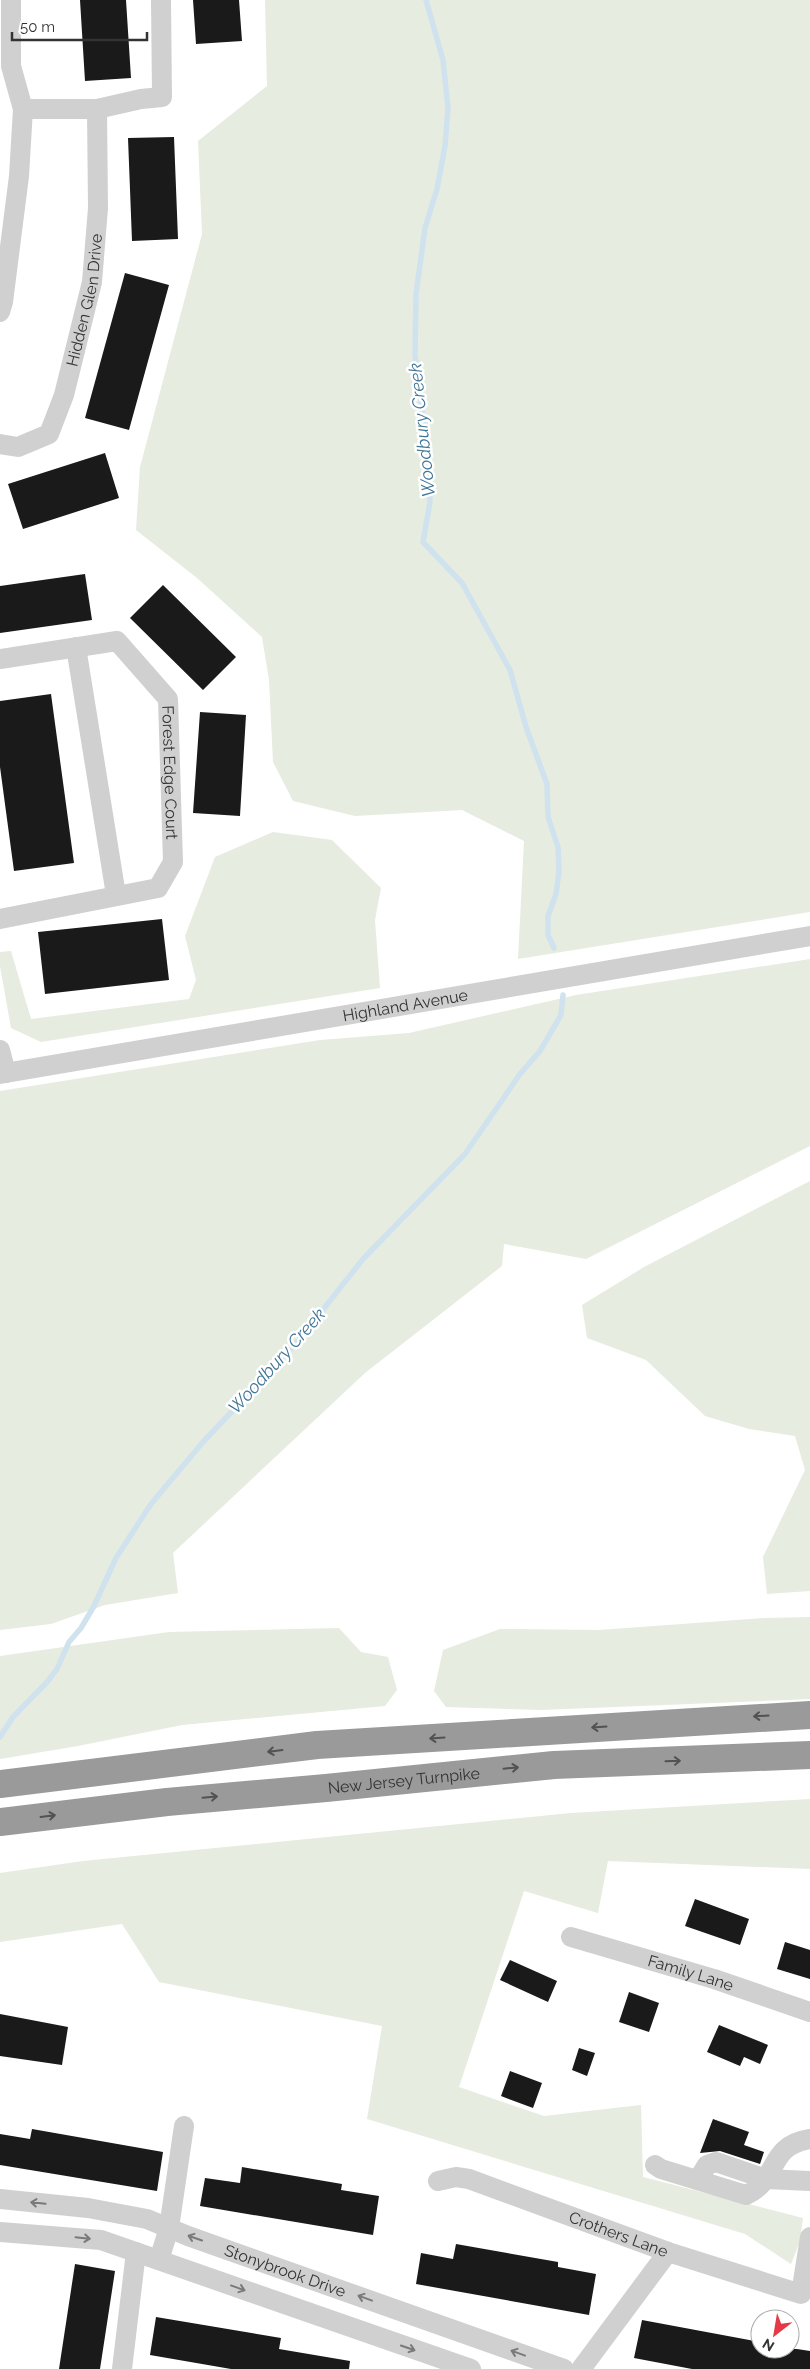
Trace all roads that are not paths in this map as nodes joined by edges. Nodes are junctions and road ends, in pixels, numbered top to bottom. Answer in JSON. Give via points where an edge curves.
{"nodes":[{"id":1,"x":11,"y":0,"type":"edge"},
{"id":2,"x":161,"y":0,"type":"edge"},
{"id":3,"x":5,"y":58,"type":"edge"},
{"id":4,"x":23,"y":109,"type":"junction"},
{"id":5,"x":97,"y":109,"type":"junction"},
{"id":6,"x":0,"y":312,"type":"edge"},
{"id":7,"x":0,"y":444,"type":"edge"},
{"id":8,"x":76,"y":647,"type":"junction"},
{"id":9,"x":0,"y":659,"type":"edge"},
{"id":10,"x":116,"y":895,"type":"junction"},
{"id":11,"x":0,"y":920,"type":"edge"},
{"id":12,"x":810,"y":936,"type":"edge"},
{"id":13,"x":0,"y":1050,"type":"edge"},
{"id":14,"x":3,"y":1074,"type":"edge"},
{"id":15,"x":810,"y":1715,"type":"edge"},
{"id":16,"x":810,"y":1755,"type":"edge"},
{"id":17,"x":0,"y":1784,"type":"edge"},
{"id":18,"x":0,"y":1822,"type":"edge"},
{"id":19,"x":571,"y":1937,"type":"dead end"},
{"id":20,"x":810,"y":2012,"type":"edge"},
{"id":21,"x":184,"y":2126,"type":"dead end"},
{"id":22,"x":810,"y":2139,"type":"edge"},
{"id":23,"x":655,"y":2165,"type":"dead end"},
{"id":24,"x":766,"y":2179,"type":"junction"},
{"id":25,"x":438,"y":2181,"type":"dead end"},
{"id":26,"x":810,"y":2181,"type":"edge"},
{"id":27,"x":0,"y":2199,"type":"edge"},
{"id":28,"x":169,"y":2228,"type":"junction"},
{"id":29,"x":0,"y":2232,"type":"edge"},
{"id":30,"x":810,"y":2237,"type":"edge"},
{"id":31,"x":136,"y":2252,"type":"junction"},
{"id":32,"x":668,"y":2252,"type":"junction"},
{"id":33,"x":158,"y":2260,"type":"junction"},
{"id":34,"x":464,"y":2368,"type":"edge"},
{"id":35,"x":122,"y":2369,"type":"edge"},
{"id":36,"x":564,"y":2369,"type":"edge"},
{"id":37,"x":581,"y":2369,"type":"edge"}],
"edges":[{"from":1,"to":3,"type":"street"},
{"from":2,"to":5,"type":"street","via":[[162,97]]},
{"from":3,"to":4,"type":"street"},
{"from":4,"to":5,"type":"street"},
{"from":4,"to":6,"type":"street","via":[[19,176]]},
{"from":5,"to":7,"type":"street","name":"Hidden Glen Drive","via":[[98,208],[92,282],[64,395],[49,434],[18,447]]},
{"from":8,"to":9,"type":"street","name":"Forest Edge Court"},
{"from":8,"to":10,"type":"street"},
{"from":8,"to":10,"type":"street","name":"Forest Edge Court","via":[[118,641],[168,699],[172,862],[158,888]]},
{"from":10,"to":11,"type":"street","name":"Forest Edge Court"},
{"from":12,"to":14,"type":"street","name":"Highland Avenue"},
{"from":13,"to":14,"type":"street"},
{"from":15,"to":17,"type":"highway","one_way":true,"via":[[317,1745]]},
{"from":18,"to":16,"type":"highway","name":"New Jersey Turnpike","one_way":true,"via":[[167,1802],[554,1765]]},
{"from":19,"to":20,"type":"street","name":"Family Lane","via":[[714,1979]]},
{"from":21,"to":28,"type":"street"},
{"from":22,"to":24,"type":"street","via":[[799,2140],[783,2149]]},
{"from":23,"to":24,"type":"street","via":[[698,2180],[707,2165],[716,2162]]},
{"from":24,"to":26,"type":"street"},
{"from":25,"to":32,"type":"street","name":"Crothers Lane","via":[[469,2178]]},
{"from":28,"to":27,"type":"street","name":"Stonybrook Drive","one_way":true,"via":[[147,2219],[88,2208]]},
{"from":28,"to":33,"type":"street"},
{"from":36,"to":28,"type":"street","name":"Stonybrook Drive","one_way":true},
{"from":29,"to":31,"type":"street","name":"Stonybrook Drive","one_way":true,"via":[[101,2240]]},
{"from":30,"to":32,"type":"street","name":"Crothers Lane","via":[[800,2294]]},
{"from":31,"to":33,"type":"street","name":"Stonybrook Drive"},
{"from":31,"to":35,"type":"street"},
{"from":32,"to":37,"type":"street"},
{"from":33,"to":34,"type":"street","name":"Stonybrook Drive","one_way":true}]}
